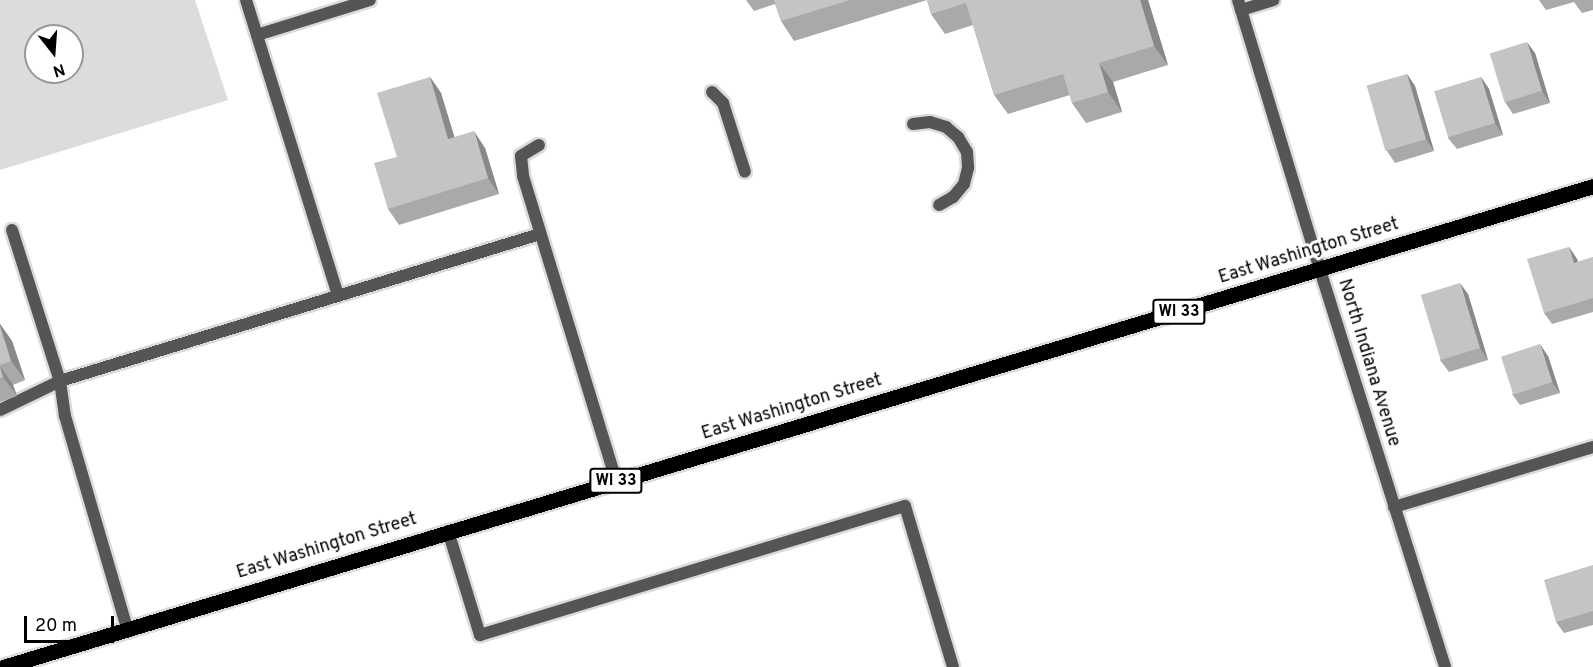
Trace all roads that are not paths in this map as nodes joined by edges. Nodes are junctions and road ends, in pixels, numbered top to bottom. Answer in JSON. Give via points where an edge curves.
{"nodes":[{"id":1,"x":246,"y":0,"type":"edge"},
{"id":2,"x":370,"y":0,"type":"edge"},
{"id":3,"x":1274,"y":0,"type":"edge"},
{"id":4,"x":1239,"y":5,"type":"edge"},
{"id":5,"x":256,"y":35,"type":"junction"},
{"id":6,"x":712,"y":92,"type":"dead end"},
{"id":7,"x":913,"y":124,"type":"dead end"},
{"id":8,"x":539,"y":145,"type":"dead end"},
{"id":9,"x":745,"y":172,"type":"dead end"},
{"id":10,"x":1593,"y":186,"type":"edge"},
{"id":11,"x":939,"y":205,"type":"dead end"},
{"id":12,"x":12,"y":230,"type":"dead end"},
{"id":13,"x":540,"y":234,"type":"junction"},
{"id":14,"x":1320,"y":270,"type":"junction"},
{"id":15,"x":338,"y":296,"type":"junction"},
{"id":16,"x":60,"y":381,"type":"junction"},
{"id":17,"x":0,"y":410,"type":"edge"},
{"id":18,"x":1593,"y":447,"type":"edge"},
{"id":19,"x":616,"y":481,"type":"junction"},
{"id":20,"x":1395,"y":507,"type":"junction"},
{"id":21,"x":448,"y":531,"type":"junction"},
{"id":22,"x":127,"y":628,"type":"junction"},
{"id":23,"x":3,"y":667,"type":"edge"},
{"id":24,"x":953,"y":667,"type":"edge"},
{"id":25,"x":1445,"y":667,"type":"edge"}],
"edges":[{"from":1,"to":5,"type":"street"},
{"from":2,"to":5,"type":"street"},
{"from":3,"to":4,"type":"street"},
{"from":4,"to":14,"type":"street","name":"North Indiana Avenue"},
{"from":5,"to":15,"type":"street"},
{"from":6,"to":9,"type":"street","via":[[723,103]]},
{"from":7,"to":11,"type":"street","via":[[930,122],[946,127],[967,152],[963,184],[953,197]]},
{"from":8,"to":13,"type":"street","via":[[521,156]]},
{"from":10,"to":14,"type":"main road","name":"East Washington Street","number":"WI 33"},
{"from":12,"to":16,"type":"street"},
{"from":13,"to":15,"type":"street"},
{"from":13,"to":19,"type":"street"},
{"from":14,"to":19,"type":"main road","name":"East Washington Street","number":"WI 33"},
{"from":14,"to":20,"type":"street","name":"North Indiana Avenue"},
{"from":15,"to":16,"type":"street"},
{"from":16,"to":17,"type":"street"},
{"from":16,"to":22,"type":"street","via":[[65,416]]},
{"from":18,"to":20,"type":"street"},
{"from":19,"to":21,"type":"main road","name":"East Washington Street","number":"WI 33"},
{"from":20,"to":25,"type":"street","name":"North Indiana Avenue"},
{"from":21,"to":22,"type":"main road","name":"East Washington Street","number":"WI 33"},
{"from":21,"to":24,"type":"street","via":[[480,635],[905,506]]},
{"from":22,"to":23,"type":"main road","name":"East Washington Street","number":"WI 33"}]}
